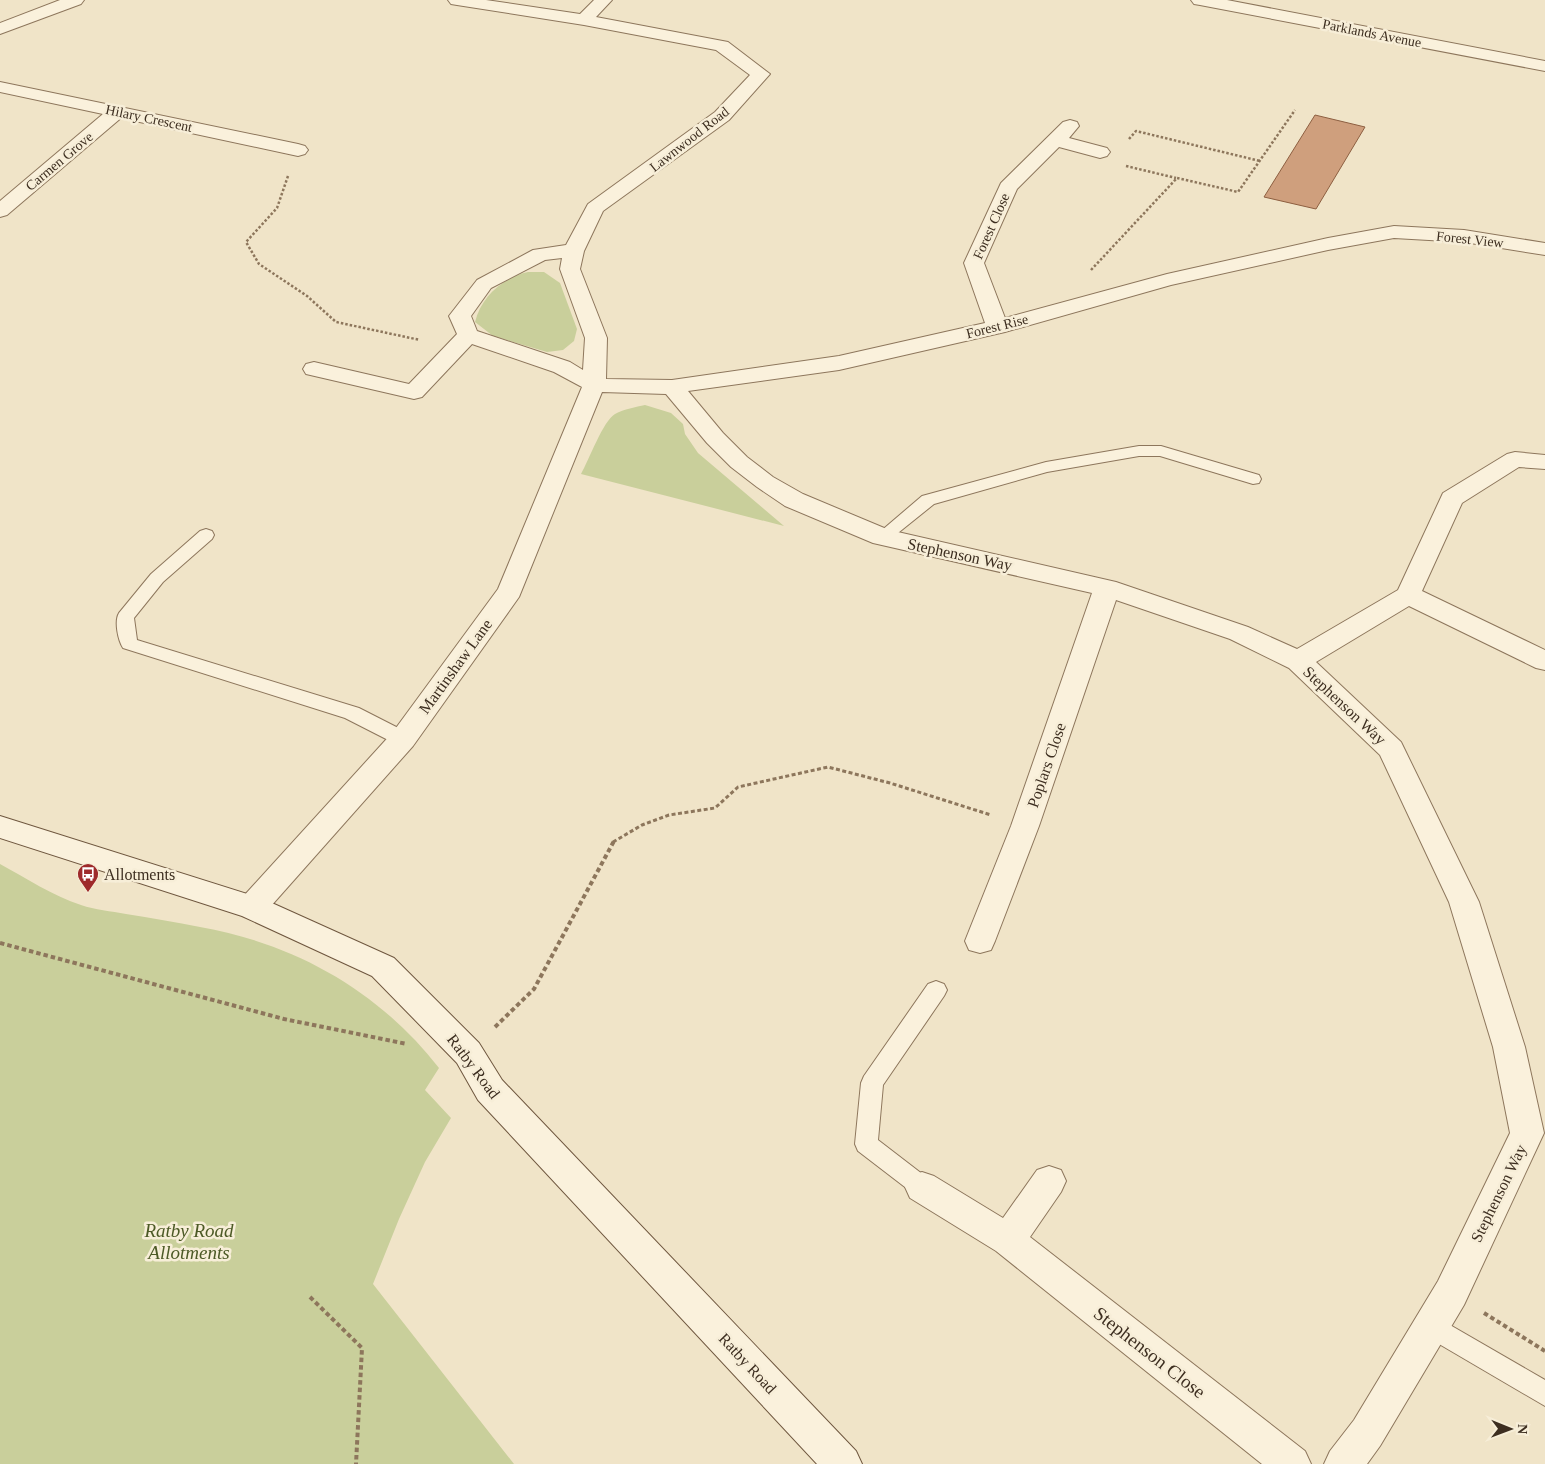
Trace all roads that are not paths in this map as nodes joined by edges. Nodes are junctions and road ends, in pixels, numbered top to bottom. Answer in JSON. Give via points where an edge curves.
{"nodes":[{"id":1,"x":75,"y":0,"type":"edge"},
{"id":2,"x":457,"y":0,"type":"edge"},
{"id":3,"x":603,"y":0,"type":"edge"},
{"id":4,"x":1200,"y":0,"type":"edge"},
{"id":5,"x":584,"y":20,"type":"junction"},
{"id":6,"x":0,"y":29,"type":"edge"},
{"id":7,"x":1545,"y":66,"type":"edge"},
{"id":8,"x":0,"y":87,"type":"edge"},
{"id":9,"x":117,"y":112,"type":"junction"},
{"id":10,"x":1070,"y":126,"type":"dead end"},
{"id":11,"x":1055,"y":140,"type":"junction"},
{"id":12,"x":298,"y":150,"type":"road end"},
{"id":13,"x":1104,"y":157,"type":"road end"},
{"id":14,"x":0,"y":210,"type":"edge"},
{"id":15,"x":1394,"y":232,"type":"joint"},
{"id":16,"x":1545,"y":249,"type":"edge"},
{"id":17,"x":574,"y":251,"type":"junction"},
{"id":18,"x":997,"y":327,"type":"junction"},
{"id":19,"x":463,"y":342,"type":"junction"},
{"id":20,"x":314,"y":368,"type":"dead end"},
{"id":21,"x":594,"y":385,"type":"junction"},
{"id":22,"x":672,"y":387,"type":"junction"},
{"id":23,"x":1545,"y":462,"type":"edge"},
{"id":24,"x":1253,"y":478,"type":"dead end"},
{"id":25,"x":206,"y":535,"type":"dead end"},
{"id":26,"x":882,"y":537,"type":"junction"},
{"id":27,"x":1107,"y":588,"type":"junction"},
{"id":28,"x":1408,"y":595,"type":"junction"},
{"id":29,"x":1298,"y":661,"type":"junction"},
{"id":30,"x":1545,"y":661,"type":"edge"},
{"id":31,"x":404,"y":738,"type":"junction"},
{"id":32,"x":0,"y":828,"type":"edge"},
{"id":33,"x":252,"y":906,"type":"junction"},
{"id":34,"x":980,"y":941,"type":"dead end"},
{"id":35,"x":936,"y":990,"type":"dead end"},
{"id":36,"x":1536,"y":1137,"type":"edge"},
{"id":37,"x":1049,"y":1181,"type":"dead end"},
{"id":38,"x":922,"y":1187,"type":"joint"},
{"id":39,"x":1008,"y":1240,"type":"junction"},
{"id":40,"x":1431,"y":1326,"type":"junction"},
{"id":41,"x":1545,"y":1394,"type":"edge"},
{"id":42,"x":843,"y":1464,"type":"edge"},
{"id":43,"x":1292,"y":1464,"type":"edge"},
{"id":44,"x":1343,"y":1464,"type":"edge"}],
"edges":[{"from":1,"to":6,"type":"street"},
{"from":2,"to":5,"type":"street"},
{"from":3,"to":5,"type":"street"},
{"from":4,"to":7,"type":"street","name":"Parklands Avenue"},
{"from":5,"to":17,"type":"street","name":"Lawnwood Road","via":[[722,46],[761,74],[722,116],[595,208]]},
{"from":8,"to":9,"type":"street","name":"Hilary Crescent"},
{"from":9,"to":12,"type":"street","name":"Hilary Crescent"},
{"from":9,"to":14,"type":"street","name":"Carmen Grove"},
{"from":10,"to":11,"type":"street","name":"Forest Close"},
{"from":11,"to":13,"type":"street"},
{"from":11,"to":18,"type":"street","name":"Forest Close","via":[[1008,187],[974,263]]},
{"from":15,"to":16,"type":"street","name":"Forest View","via":[[1464,236]]},
{"from":15,"to":18,"type":"street","name":"Forest Rise","via":[[1167,280]]},
{"from":17,"to":19,"type":"street","via":[[540,254],[484,284],[460,316]]},
{"from":17,"to":21,"type":"street","name":"Lawnwood Road","via":[[570,268],[596,338]]},
{"from":18,"to":22,"type":"street","name":"Forest Rise","via":[[839,363]]},
{"from":19,"to":20,"type":"street","via":[[414,392]]},
{"from":19,"to":21,"type":"street","via":[[562,367]]},
{"from":21,"to":22,"type":"street","name":"Forest Rise"},
{"from":21,"to":31,"type":"street","name":"Martinshaw Lane","via":[[510,591]]},
{"from":22,"to":26,"type":"street","name":"Stephenson Way","via":[[715,438],[765,482],[794,500]]},
{"from":23,"to":28,"type":"street","via":[[1515,459],[1452,498]]},
{"from":24,"to":26,"type":"lane","via":[[1161,451],[1139,451],[1046,467],[928,500]]},
{"from":25,"to":31,"type":"lane","via":[[157,578],[125,617],[130,644],[352,713]]},
{"from":26,"to":27,"type":"street","name":"Stephenson Way"},
{"from":27,"to":29,"type":"street","name":"Stephenson Way","via":[[1239,633]]},
{"from":27,"to":34,"type":"street","name":"Poplars Close","via":[[1025,826]]},
{"from":28,"to":29,"type":"street"},
{"from":28,"to":30,"type":"street"},
{"from":29,"to":36,"type":"street","name":"Stephenson Way","via":[[1391,749],[1464,902]]},
{"from":31,"to":33,"type":"street","name":"Martinshaw Lane"},
{"from":32,"to":33,"type":"street","name":"Ratby Road"},
{"from":33,"to":42,"type":"street","name":"Ratby Road","via":[[383,967],[468,1053],[490,1090]]},
{"from":35,"to":38,"type":"lane","via":[[872,1083],[866,1144]]},
{"from":36,"to":40,"type":"street","name":"Stephenson Way","via":[[1480,1229],[1452,1294]]},
{"from":37,"to":39,"type":"street"},
{"from":38,"to":39,"type":"street","name":"Stephenson Close"},
{"from":39,"to":43,"type":"street","name":"Stephenson Close"},
{"from":40,"to":41,"type":"lane"},
{"from":40,"to":44,"type":"street","name":"Stephenson Way","via":[[1367,1433]]}]}
